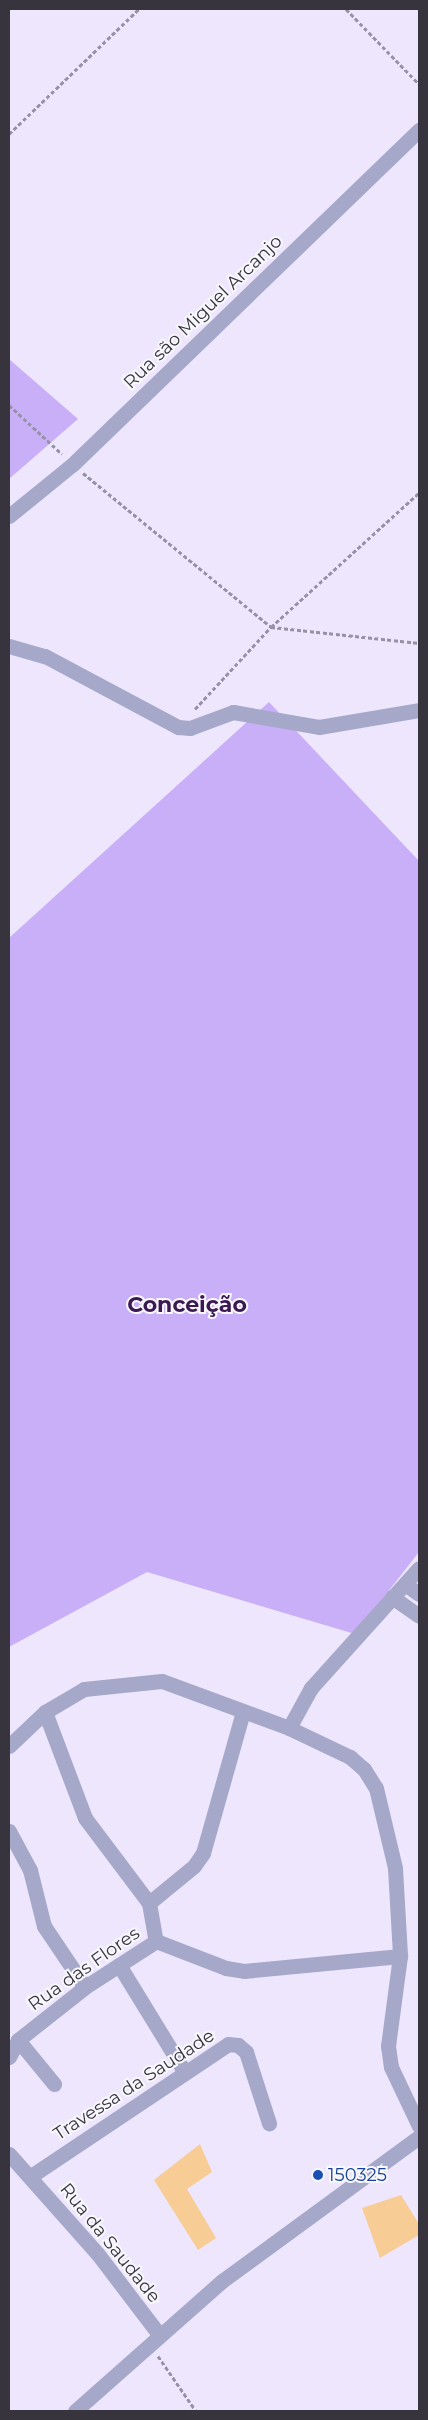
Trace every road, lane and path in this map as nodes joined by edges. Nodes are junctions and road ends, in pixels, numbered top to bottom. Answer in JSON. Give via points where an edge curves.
{"nodes":[{"id":1,"x":138,"y":9,"type":"edge"},
{"id":2,"x":346,"y":9,"type":"edge"},
{"id":3,"x":419,"y":84,"type":"edge"},
{"id":4,"x":419,"y":130,"type":"edge"},
{"id":5,"x":9,"y":134,"type":"edge"},
{"id":6,"x":9,"y":405,"type":"edge"},
{"id":7,"x":72,"y":464,"type":"junction"},
{"id":8,"x":419,"y":493,"type":"edge"},
{"id":9,"x":9,"y":516,"type":"edge"},
{"id":10,"x":271,"y":627,"type":"junction"},
{"id":11,"x":419,"y":643,"type":"edge"},
{"id":12,"x":9,"y":646,"type":"edge"},
{"id":13,"x":419,"y":710,"type":"edge"},
{"id":14,"x":178,"y":728,"type":"junction"},
{"id":15,"x":419,"y":1568,"type":"edge"},
{"id":16,"x":405,"y":1584,"type":"junction"},
{"id":17,"x":419,"y":1594,"type":"edge"},
{"id":18,"x":392,"y":1597,"type":"junction"},
{"id":19,"x":419,"y":1616,"type":"edge"},
{"id":20,"x":45,"y":1712,"type":"junction"},
{"id":21,"x":243,"y":1712,"type":"junction"},
{"id":22,"x":289,"y":1728,"type":"junction"},
{"id":23,"x":9,"y":1746,"type":"edge"},
{"id":24,"x":9,"y":1831,"type":"edge"},
{"id":25,"x":149,"y":1903,"type":"junction"},
{"id":26,"x":156,"y":1941,"type":"junction"},
{"id":27,"x":400,"y":1956,"type":"junction"},
{"id":28,"x":119,"y":1965,"type":"junction"},
{"id":29,"x":85,"y":1987,"type":"junction"},
{"id":30,"x":18,"y":2040,"type":"junction"},
{"id":31,"x":9,"y":2057,"type":"edge"},
{"id":32,"x":184,"y":2071,"type":"junction"},
{"id":33,"x":54,"y":2084,"type":"dead end"},
{"id":34,"x":269,"y":2123,"type":"dead end"},
{"id":35,"x":419,"y":2126,"type":"edge"},
{"id":36,"x":419,"y":2137,"type":"edge"},
{"id":37,"x":9,"y":2154,"type":"edge"},
{"id":38,"x":31,"y":2176,"type":"junction"},
{"id":39,"x":153,"y":2338,"type":"junction"},
{"id":40,"x":75,"y":2411,"type":"edge"},
{"id":41,"x":196,"y":2411,"type":"edge"}],
"edges":[{"from":1,"to":5,"type":"path"},
{"from":2,"to":3,"type":"path"},
{"from":4,"to":7,"type":"street","name":"Rua são Miguel Arcanjo"},
{"from":6,"to":7,"type":"path"},
{"from":7,"to":9,"type":"street","name":"Rua são Miguel Arcanjo"},
{"from":7,"to":10,"type":"path"},
{"from":8,"to":10,"type":"path"},
{"from":10,"to":11,"type":"path"},
{"from":10,"to":14,"type":"path"},
{"from":12,"to":14,"type":"street","via":[[45,656]]},
{"from":13,"to":14,"type":"street","via":[[318,727],[233,712],[190,728]]},
{"from":15,"to":16,"type":"street"},
{"from":16,"to":17,"type":"street"},
{"from":16,"to":18,"type":"street"},
{"from":18,"to":19,"type":"street"},
{"from":18,"to":22,"type":"street","via":[[312,1688]]},
{"from":20,"to":21,"type":"street","via":[[91,1687],[162,1681]]},
{"from":20,"to":23,"type":"street"},
{"from":20,"to":25,"type":"street","via":[[85,1818]]},
{"from":21,"to":22,"type":"street"},
{"from":21,"to":25,"type":"street","via":[[203,1854],[194,1866]]},
{"from":22,"to":27,"type":"street","via":[[350,1757],[376,1788],[395,1868]]},
{"from":24,"to":29,"type":"street","via":[[30,1870],[44,1926]]},
{"from":25,"to":26,"type":"street"},
{"from":26,"to":27,"type":"street","name":"Rua das Flores","via":[[226,1968],[244,1971]]},
{"from":26,"to":28,"type":"street","name":"Rua das Flores"},
{"from":27,"to":35,"type":"street","via":[[388,2046],[391,2067]]},
{"from":28,"to":29,"type":"street","name":"Rua das Flores"},
{"from":28,"to":32,"type":"street"},
{"from":29,"to":30,"type":"street","name":"Rua das Flores"},
{"from":30,"to":31,"type":"street","name":"Rua das Flores"},
{"from":30,"to":33,"type":"street"},
{"from":32,"to":34,"type":"street","name":"Travessa da Saudade","via":[[228,2044],[238,2044],[246,2052]]},
{"from":32,"to":38,"type":"street","name":"Travessa da Saudade"},
{"from":36,"to":39,"type":"street","via":[[302,2219]]},
{"from":37,"to":38,"type":"street"},
{"from":38,"to":39,"type":"street","name":"Rua da Saudade"},
{"from":39,"to":40,"type":"street"},
{"from":39,"to":41,"type":"path"}]}
